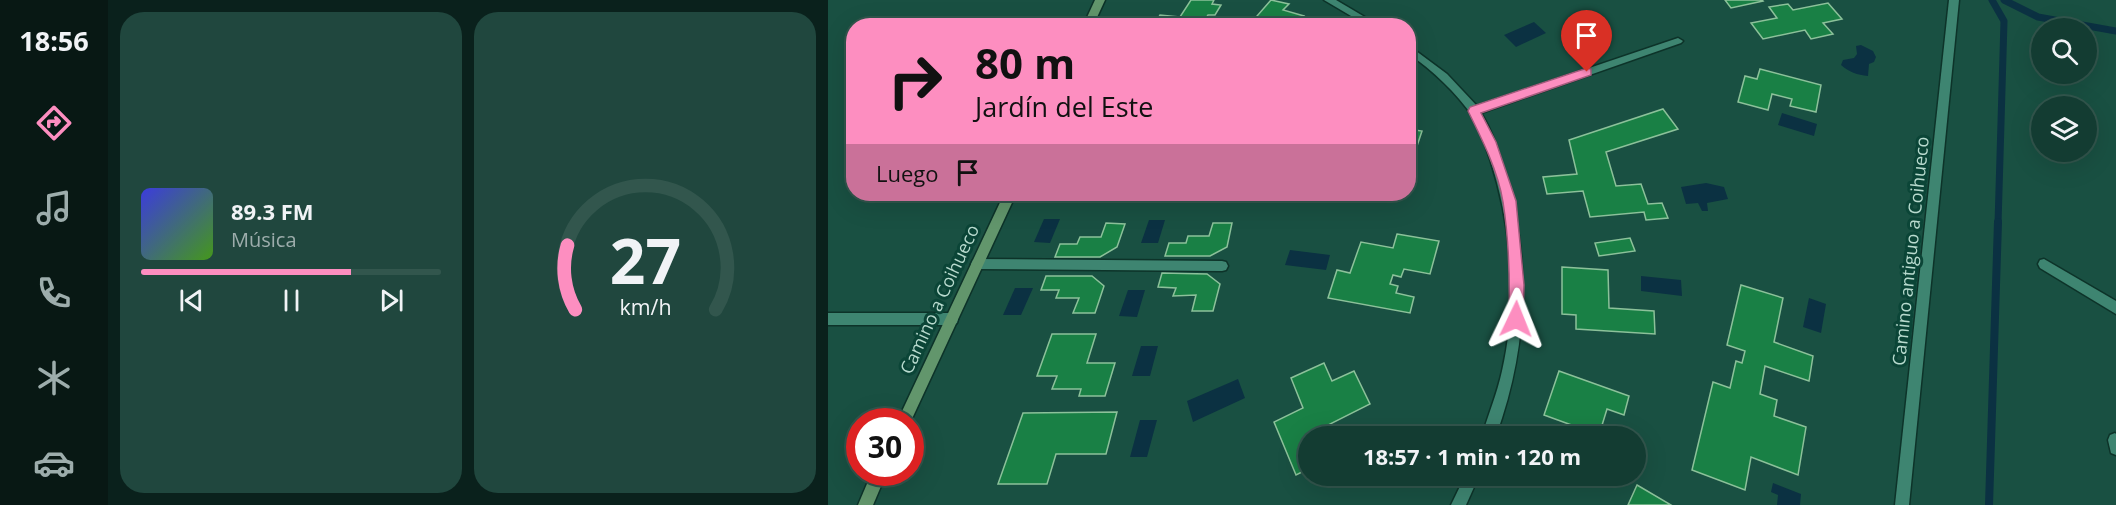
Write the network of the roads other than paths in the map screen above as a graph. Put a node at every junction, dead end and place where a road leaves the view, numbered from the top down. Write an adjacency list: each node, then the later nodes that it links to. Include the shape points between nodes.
1 (1100, 0): 4 (main road)
2 (1329, 0): 5 (street)
3 (1954, 0): 22 (street, Camino antiguo a Coihueco)
4 (1092, 18)
5 (1362, 18)
6 (1678, 41): 8 (street)
7 (1416, 54): 8 (street)
8 (1474, 111): 17 (street, via 1490,142 1509,201 1517,285 1516,336)
9 (1007, 201): 10 (main road, Camino a Coihueco)
10 (977, 264): 12 (street); 14 (main road, Camino a Coihueco)
11 (2044, 264): 13 (street)
12 (1222, 266)
13 (2116, 308)
14 (952, 318): 15 (street); 16 (main road, Camino a Coihueco)
15 (828, 319)
16 (910, 408)
17 (1493, 426)
18 (874, 486): 20 (main road)
19 (1467, 486): 21 (street)
20 (865, 505)
21 (1458, 505)
22 (1902, 505)

